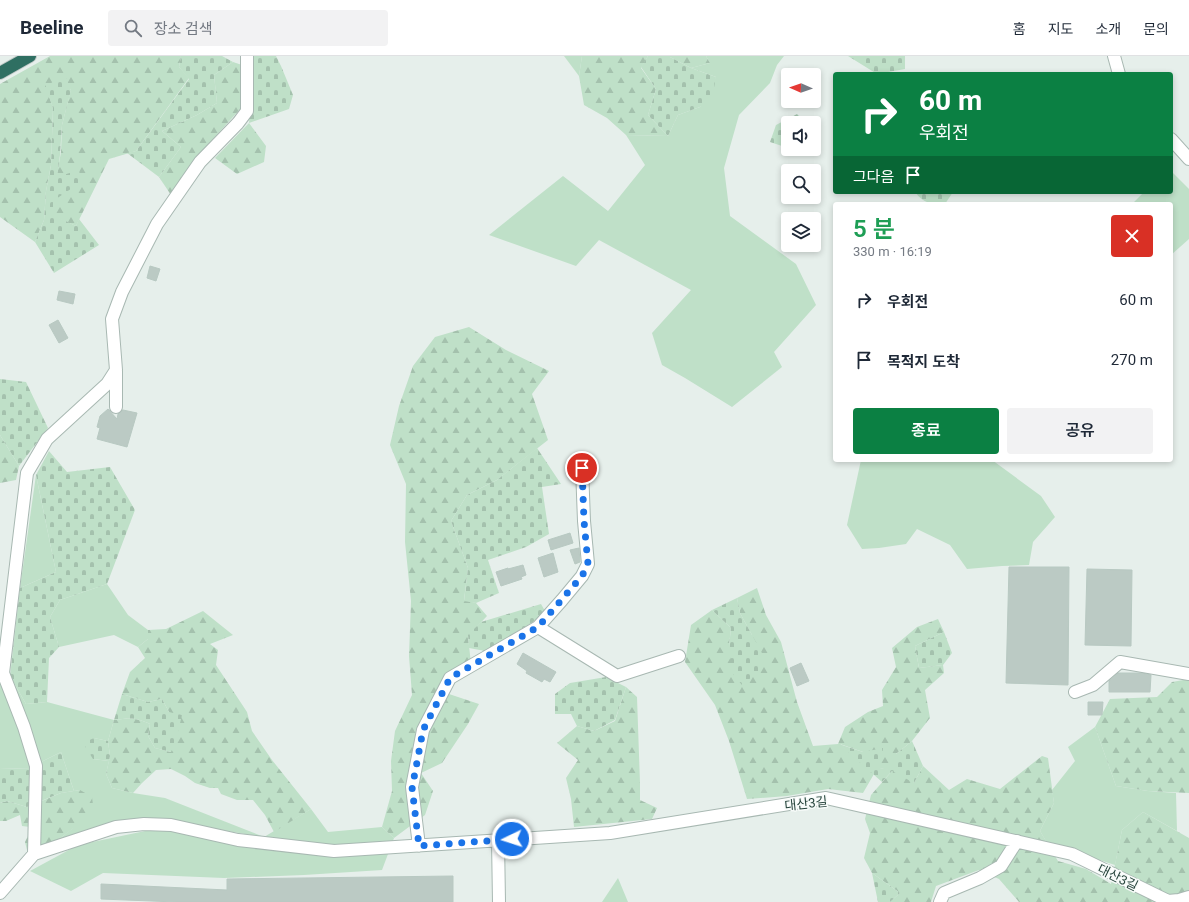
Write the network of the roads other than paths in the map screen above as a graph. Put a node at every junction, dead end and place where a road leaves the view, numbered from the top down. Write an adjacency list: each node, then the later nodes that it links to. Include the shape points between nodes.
1 (30, 56): 5 (highway)
2 (247, 56): 8 (street, via 247,111 200,162 157,224 122,292 112,318)
3 (1114, 56): 4 (street)
4 (1118, 72)
5 (0, 73)
6 (1173, 141): 7 (street)
7 (1189, 159)
8 (116, 370): 9 (street); 18 (street, via 107,384 47,439 27,473 3,673 36,766)
9 (116, 407)
10 (582, 468): 11 (street, via 588,564 577,582)
11 (538, 627): 12 (street, via 617,676); 17 (street, via 450,678 423,730 412,787)
12 (679, 656)
13 (1189, 674): 14 (street, via 1120,662 1093,685)
14 (1075, 692)
15 (498, 840): 16 (street, 대산3길, via 610,833 826,798); 17 (street, 대산3길); 21 (street)
16 (1017, 841): 20 (street, 대산3길, via 1072,854 1168,901); 22 (street, via 1001,866 944,893)
17 (419, 846): 18 (street, 대산3길, via 334,851 238,840 171,825 144,824 116,827)
18 (34, 854): 19 (street)
19 (0, 894)
20 (1182, 900)
21 (498, 902)
22 (940, 902)

